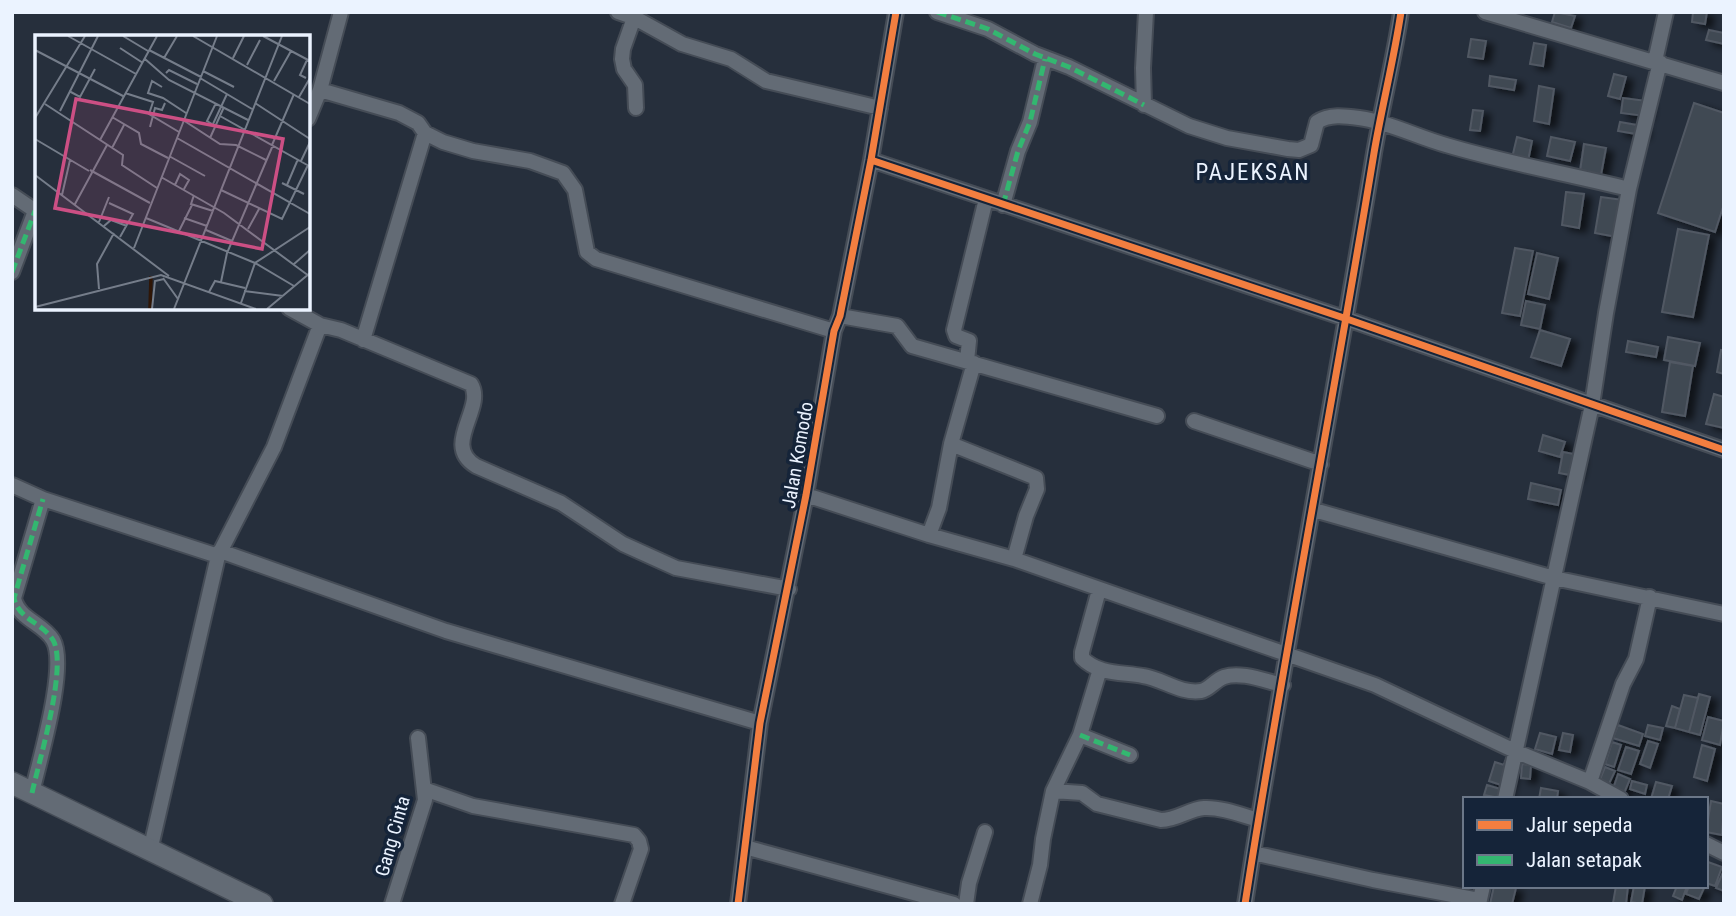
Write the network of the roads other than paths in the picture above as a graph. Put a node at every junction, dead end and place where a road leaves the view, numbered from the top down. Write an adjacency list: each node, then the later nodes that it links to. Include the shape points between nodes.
1 (341, 12): 13 (street)
2 (618, 12): 9 (street)
3 (896, 12): 16 (street, Jalan Komodo)
4 (937, 12): 10 (street, via 977,24)
5 (1146, 12): 14 (street)
6 (1401, 12): 18 (street)
7 (1485, 12): 11 (street)
8 (1666, 12): 11 (street)
9 (635, 15): 15 (street, via 622,59 635,85); 16 (street, via 682,44 731,59 766,81)
10 (1045, 58): 14 (street); 24 (street)
11 (1658, 62): 12 (street); 21 (street)
12 (1724, 83)
13 (320, 90): 17 (street); 19 (street, via 399,113 418,123)
14 (1144, 105): 18 (street, via 1214,135 1299,150 1311,145 1317,122 1329,116)
15 (636, 108)
16 (880, 108): 20 (street, Jalan Komodo)
17 (310, 114)
18 (1379, 122): 21 (street, via 1446,145); 30 (street)
19 (425, 133): 32 (street, via 463,148 530,161 563,173 575,190 587,252 596,259); 33 (street)
20 (871, 160): 23 (street); 29 (street, Jalan Komodo)
21 (1629, 190): 35 (street)
22 (12, 195): 25 (street)
23 (986, 199): 24 (street); 34 (street, via 954,330 969,341)
24 (1003, 205): 30 (street)
25 (35, 211)
26 (35, 214): 27 (street)
27 (12, 272)
28 (293, 310): 31 (street)
29 (840, 316): 32 (street, Jalan Komodo); 34 (street, via 897,326 912,346)
30 (1347, 320): 35 (street); 40 (street)
31 (320, 324): 33 (street); 46 (street, via 274,447)
32 (834, 331): 42 (street, Jalan Komodo)
33 (363, 340): 49 (street, via 471,384 475,394 463,441 466,457 476,466 561,503 623,544 676,568)
34 (970, 362): 36 (street); 38 (street)
35 (1592, 405): 39 (street); 48 (street)
36 (1157, 416)
37 (1194, 421): 40 (street)
38 (951, 443): 45 (street); 47 (street, via 1036,478 1037,489)
39 (1724, 450)
40 (1321, 464): 44 (street)
41 (12, 485): 43 (street)
42 (806, 495): 45 (street); 49 (street, Jalan Komodo)
43 (43, 499): 46 (street); 65 (street, via 14,598 20,612 54,642 58,666)
44 (1314, 510): 48 (street); 53 (street)
45 (929, 535): 47 (street)
46 (219, 553): 56 (street, via 446,631); 72 (street)
47 (1014, 559): 50 (street)
48 (1554, 578): 51 (street); 59 (street)
49 (789, 589): 56 (street, Jalan Komodo)
50 (1099, 590): 53 (street); 54 (street, via 1082,658)
51 (1650, 597): 52 (street); 61 (street, via 1636,659)
52 (1724, 614)
53 (1287, 653): 55 (street); 59 (street, via 1375,685)
54 (1100, 669): 55 (street, via 1198,691 1231,675); 57 (street)
55 (1283, 685): 68 (street)
56 (760, 723): 71 (street, Jalan Komodo)
57 (1080, 735): 60 (street); 64 (street)
58 (418, 737): 63 (street, Gang Cinta)
59 (1517, 752): 61 (street); 66 (street)
60 (1130, 755)
61 (1590, 782): 67 (street)
62 (12, 783): 65 (street)
63 (424, 789): 77 (street, Gang Cinta, via 425,800); 78 (street, via 473,806 634,835 641,849)
64 (1053, 790): 68 (street, via 1082,793 1097,804 1161,820 1206,808); 82 (street)
65 (32, 793): 72 (street)
66 (1506, 797)
67 (1616, 797)
68 (1258, 820): 73 (street)
69 (985, 832): 81 (street)
70 (1708, 845): 74 (street)
71 (745, 847): 79 (street, Jalan Komodo); 80 (street)
72 (150, 851): 76 (street)
73 (1253, 853): 75 (street, via 1373,880); 83 (street)
74 (1724, 853)
75 (1480, 897)
76 (262, 904)
77 (392, 904)
78 (622, 904)
79 (738, 904)
80 (954, 904)
81 (966, 904)
82 (1030, 904)
83 (1245, 904)

